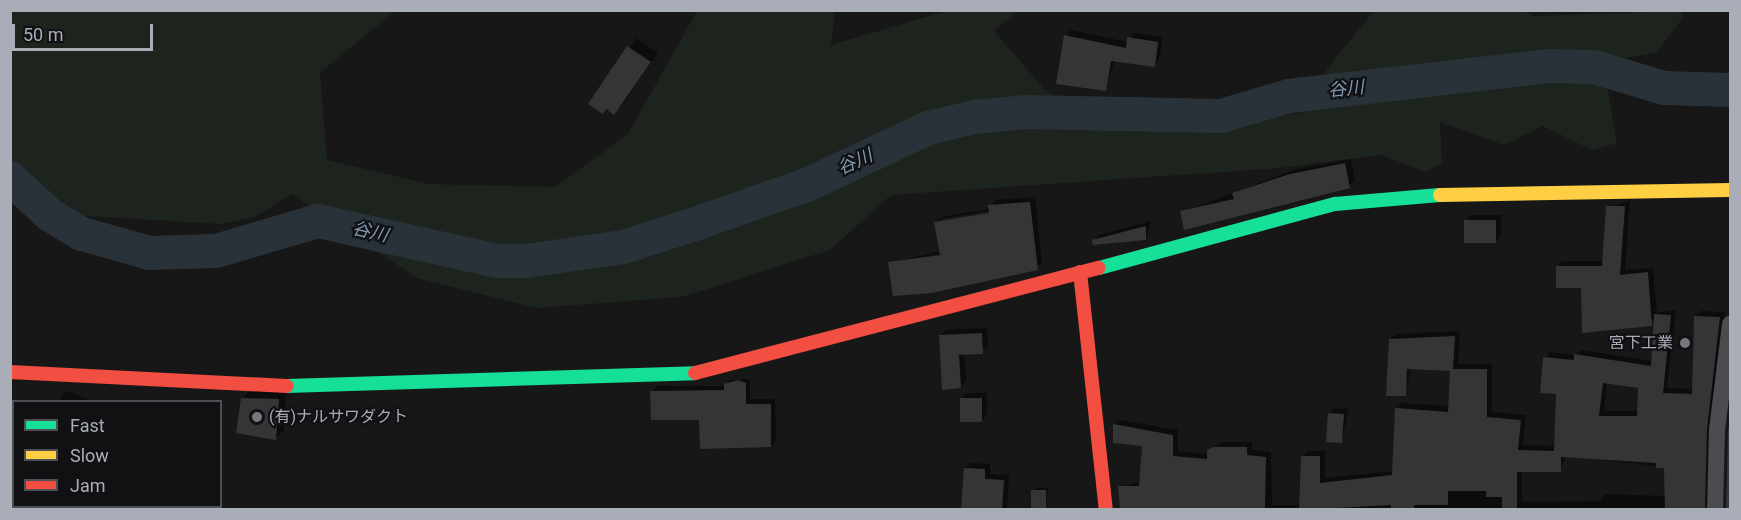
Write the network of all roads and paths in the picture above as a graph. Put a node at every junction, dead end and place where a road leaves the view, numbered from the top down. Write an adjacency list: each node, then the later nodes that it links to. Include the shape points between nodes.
1 (1731, 190): 2 (main road, via 1396,196 1335,204)
2 (1080, 272): 4 (main road, via 710,373 295,386); 5 (main road)
3 (1731, 324): 6 (street, via 1717,430)
4 (10, 372)
5 (1106, 510)
6 (1715, 510)

